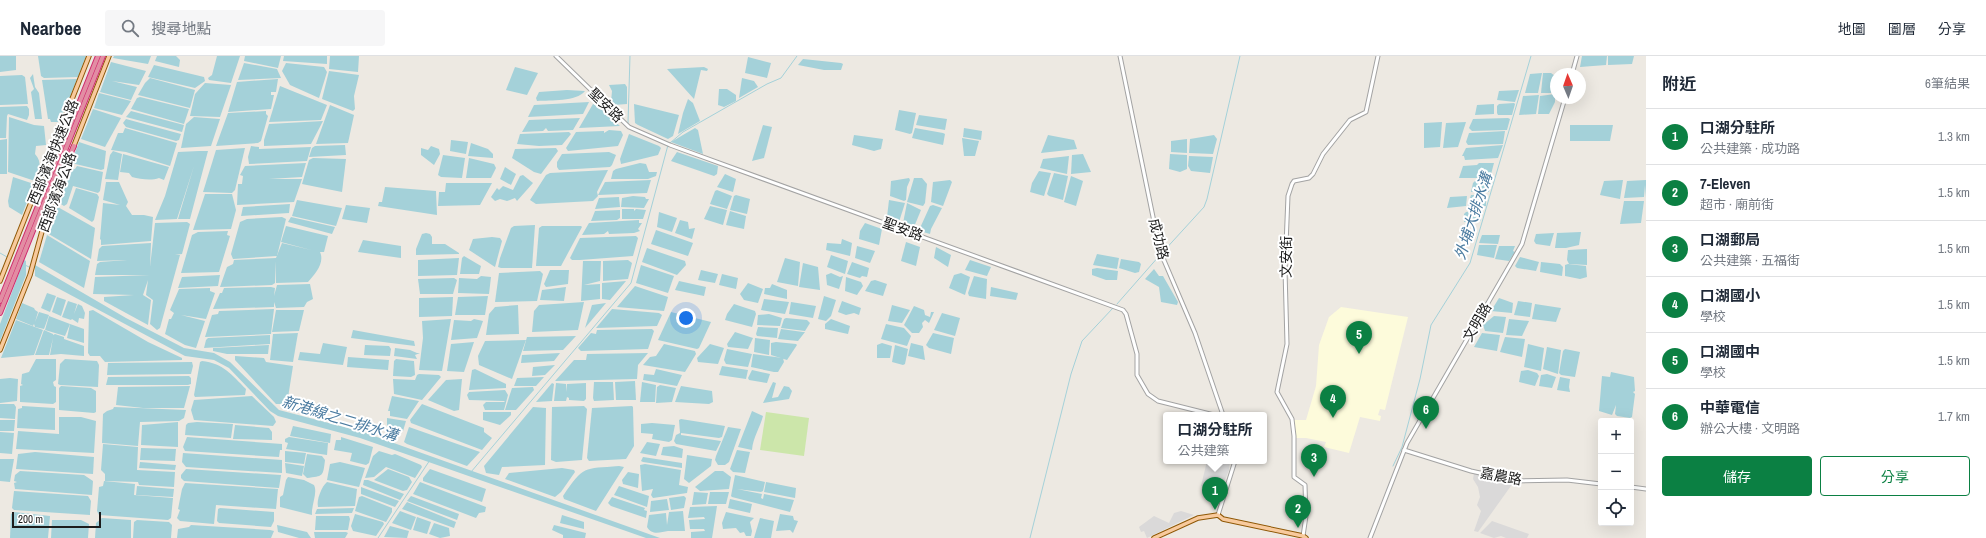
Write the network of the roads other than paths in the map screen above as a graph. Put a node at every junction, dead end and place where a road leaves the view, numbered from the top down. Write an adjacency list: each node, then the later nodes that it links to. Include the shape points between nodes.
1 (89, 56): 14 (main road, 西部濱海公路)
2 (98, 56): 12 (highway, 西部濱海快速公路)
3 (103, 56): 12 (highway, 西部濱海快速公路)
4 (109, 56): 11 (main road, 西部濱海公路)
5 (556, 56): 18 (street, 聖安路, via 629,127 670,146 1123,310 1137,354 1137,374 1148,394 1158,401)
6 (1120, 56): 19 (street, 成功路, via 1161,255 1195,333)
7 (1378, 56): 27 (street, 文安街, via 1366,112 1350,120 1323,154 1313,174 1309,178 1294,181 1288,196 1285,270 1287,344 1277,392 1292,419 1294,477 1306,484)
8 (1577, 56): 9 (street)
9 (1574, 68)
10 (1563, 104): 20 (street, 文明路, via 1522,244)
11 (74, 146): 12 (highway); 17 (main road, 西部濱海公路, via 44,224 30,275)
12 (20, 254): 13 (highway)
13 (15, 268): 15 (highway); 16 (highway)
14 (0, 281)
15 (0, 301)
16 (0, 313)
17 (0, 350)
18 (1202, 412)
19 (1222, 412)
20 (1404, 450): 22 (street, 嘉農路, via 1516,482 1567,480); 30 (street, 文明路)
21 (1234, 464): 25 (street)
22 (1598, 484)
23 (1634, 487): 24 (street)
24 (1646, 489)
25 (1218, 515): 26 (main road, via 1198,518); 27 (main road, via 1223,519)
26 (1167, 532): 28 (main road); 29 (street)
27 (1305, 537)
28 (1154, 538)
29 (1165, 538)
30 (1370, 538)

